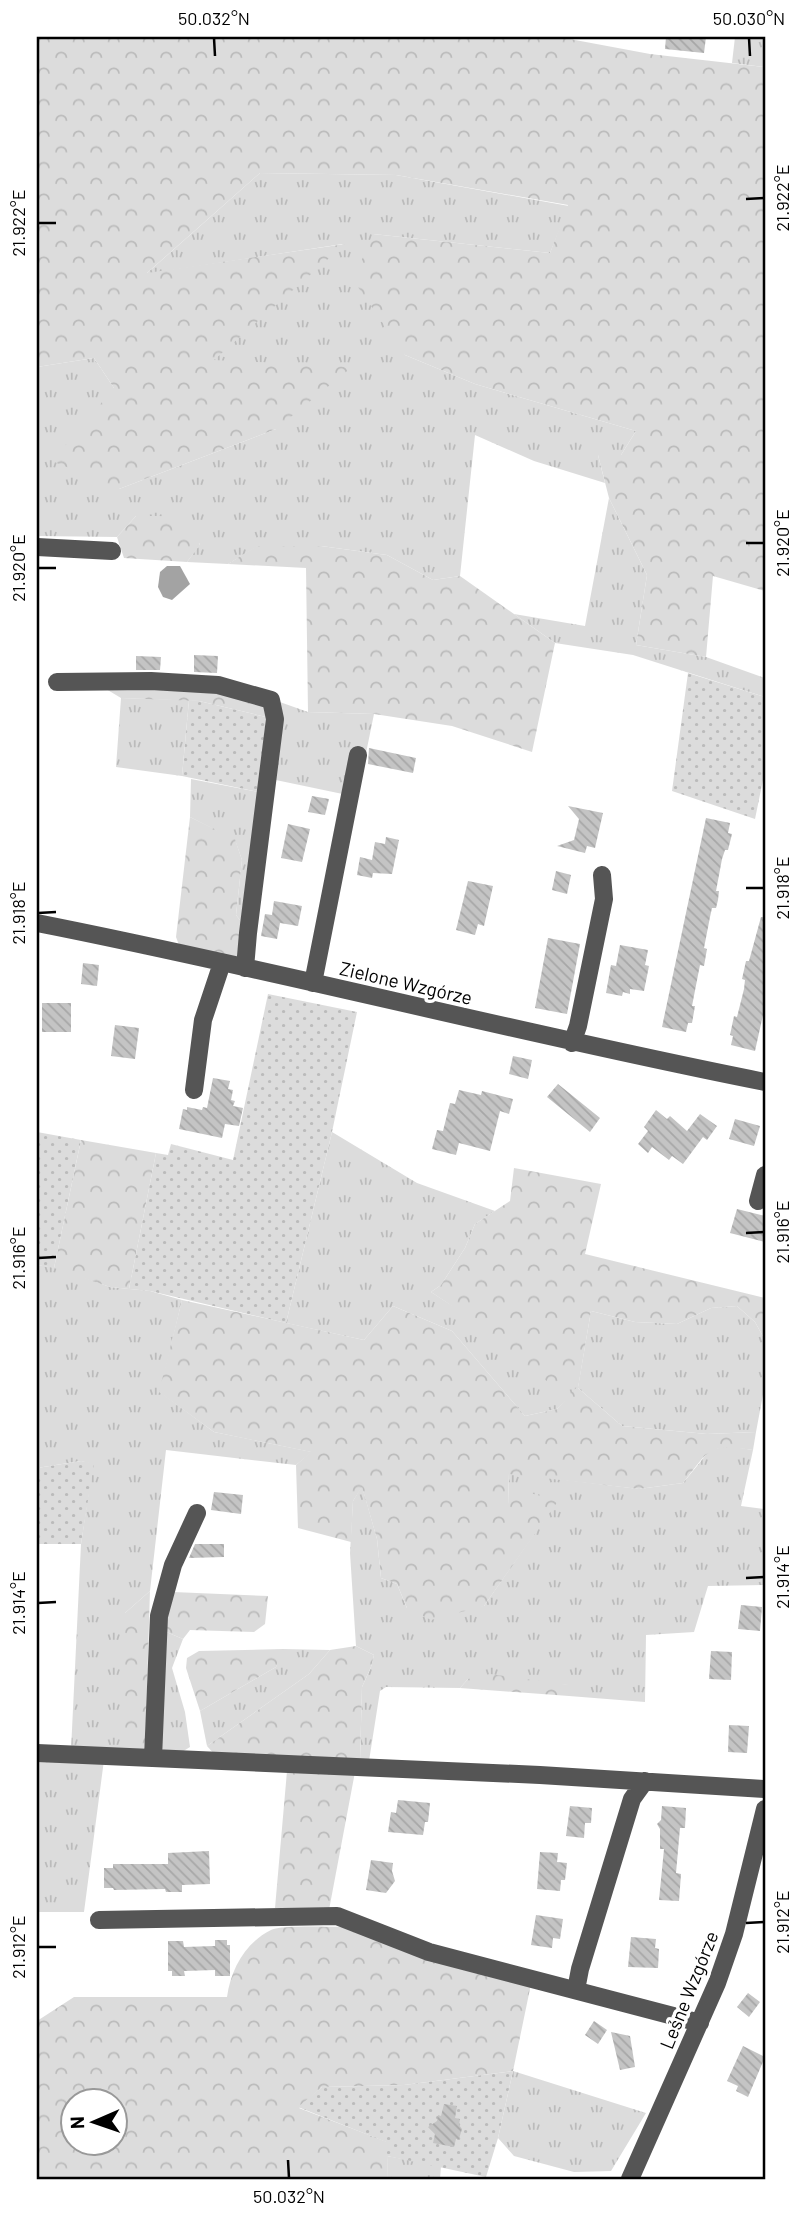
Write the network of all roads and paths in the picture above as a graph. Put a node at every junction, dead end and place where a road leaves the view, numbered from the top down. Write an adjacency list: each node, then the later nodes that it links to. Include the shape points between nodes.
1 (37, 547): 2 (street)
2 (112, 551)
3 (57, 681): 8 (street, via 218,685 271,700 275,719)
4 (358, 755): 9 (street)
5 (602, 875): 10 (street, via 604,899)
6 (37, 923): 7 (street, Zielone Wzgórze)
7 (222, 963): 8 (street, Zielone Wzgórze); 12 (street, via 202,1020)
8 (245, 968): 9 (street, Zielone Wzgórze)
9 (313, 983): 10 (street, Zielone Wzgórze)
10 (572, 1043): 11 (street, Zielone Wzgórze)
11 (765, 1083)
12 (194, 1090)
13 (765, 1175): 14 (street)
14 (758, 1201)
15 (197, 1513): 17 (street, via 173,1565 159,1616)
16 (37, 1754): 17 (street)
17 (153, 1758): 18 (street)
18 (645, 1781): 19 (street); 22 (street, via 632,1799)
19 (765, 1789)
20 (765, 1809): 23 (street, Leśne Wzgórze, via 734,1934)
21 (99, 1920): 22 (street, via 337,1916 429,1952)
22 (576, 1990): 23 (street)
23 (700, 2023): 24 (street, Leśne Wzgórze)
24 (630, 2179)

